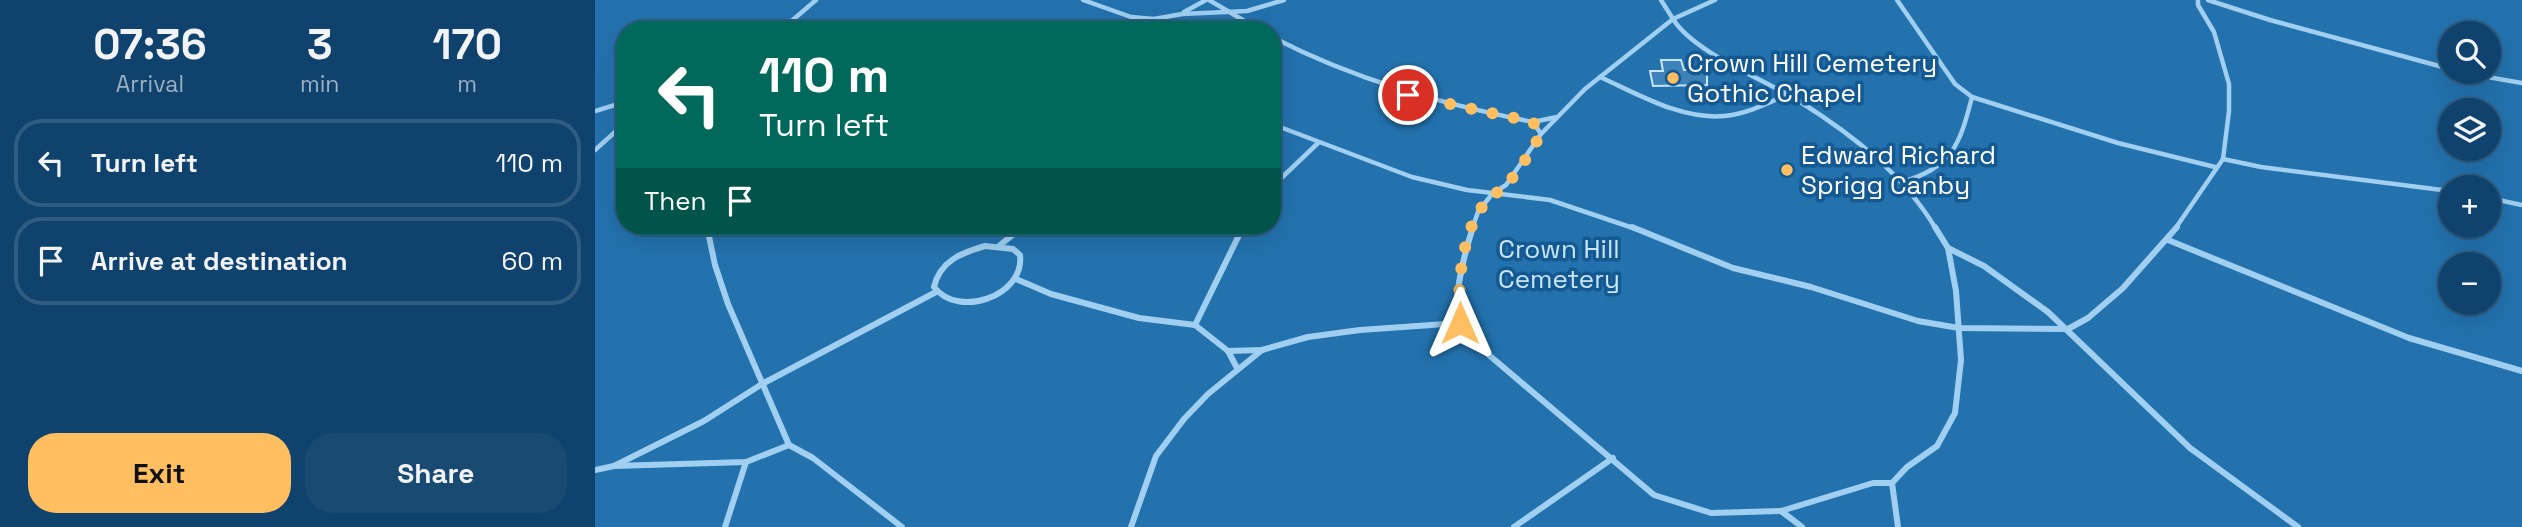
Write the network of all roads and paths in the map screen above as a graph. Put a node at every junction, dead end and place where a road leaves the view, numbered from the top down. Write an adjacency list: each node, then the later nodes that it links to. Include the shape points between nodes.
1 (816, 0): 16 (lane)
2 (1083, 0): 13 (lane, via 1131,17)
3 (1207, 0): 11 (lane); 12 (lane)
4 (1284, 0): 10 (lane)
5 (1661, 0): 14 (lane)
6 (1715, 0): 14 (lane)
7 (1897, 0): 23 (lane, via 1955,84)
8 (2198, 0): 33 (lane, via 2214,32 2229,84)
9 (2208, 0): 18 (lane)
10 (1247, 11): 12 (lane); 15 (lane)
11 (1182, 13): 12 (lane); 13 (lane)
12 (1228, 13): 15 (lane)
13 (1154, 19)
14 (1673, 19): 19 (lane); 22 (lane, via 1680,30 1708,50)
15 (1242, 20)
16 (792, 21)
17 (1281, 41): 27 (lane, via 1408,95)
18 (2438, 66)
19 (1600, 77): 22 (lane, via 1677,109 1721,117); 26 (lane)
20 (2501, 79): 21 (lane)
21 (2522, 83)
22 (1786, 95): 36 (lane, via 1872,153)
23 (1972, 97): 34 (lane, via 2118,143); 36 (lane, via 1962,136 1941,166)
24 (616, 105): 25 (lane)
25 (595, 111)
26 (1556, 117): 27 (lane); 30 (lane)
27 (1533, 122): 30 (lane)
28 (1281, 128): 31 (lane)
29 (616, 131): 32 (lane)
30 (1541, 134): 38 (lane, via 1506,185)
31 (1318, 143): 35 (lane); 38 (lane, via 1412,177)
32 (595, 150)
33 (2223, 159): 34 (lane); 37 (lane)
34 (2215, 167): 44 (lane)
35 (1281, 178)
36 (1902, 182): 46 (lane)
37 (2438, 189)
38 (1492, 194): 49 (lane, via 1478,212 1464,255); 51 (lane, via 1562,204 1733,268 1918,321)
39 (2501, 201): 40 (lane)
40 (2522, 205)
41 (709, 235): 57 (lane, via 728,304)
42 (1013, 235): 45 (lane)
43 (1239, 235): 50 (lane)
44 (2168, 240): 52 (lane, via 2114,295); 56 (lane, via 2409,338)
45 (999, 246): 47 (lane, via 1020,255 1022,269); 48 (lane, via 952,259 935,277)
46 (1948, 248): 51 (lane); 52 (lane, via 2049,310)
47 (1016, 279): 48 (lane, via 998,293 974,302 943,299); 50 (lane, via 1051,294 1139,318)
48 (936, 292): 57 (lane)
49 (1460, 323): 53 (lane, via 1308,337); 59 (lane, via 1492,358)
50 (1195, 325): 54 (lane)
51 (1959, 328): 52 (lane); 63 (lane, via 1961,360 1955,413 1937,446)
52 (2069, 329): 71 (lane, via 2192,449)
53 (1262, 350): 54 (lane); 55 (lane)
54 (1228, 351): 55 (lane)
55 (1237, 368): 67 (lane, via 1184,419 1156,456)
56 (2522, 371)
57 (762, 384): 58 (lane); 61 (lane, via 704,421)
58 (789, 445): 60 (lane); 66 (lane, via 813,458)
59 (1612, 458): 64 (lane, via 1654,495 1711,513); 68 (lane)
60 (746, 462): 61 (lane); 65 (lane)
61 (614, 466): 62 (lane)
62 (595, 470)
63 (1892, 483): 64 (lane, via 1873,484); 70 (lane)
64 (1781, 511): 69 (lane)
65 (725, 527)
66 (902, 527)
67 (1131, 527)
68 (1514, 527)
69 (1802, 527)
70 (1898, 527)
71 (2298, 527)

